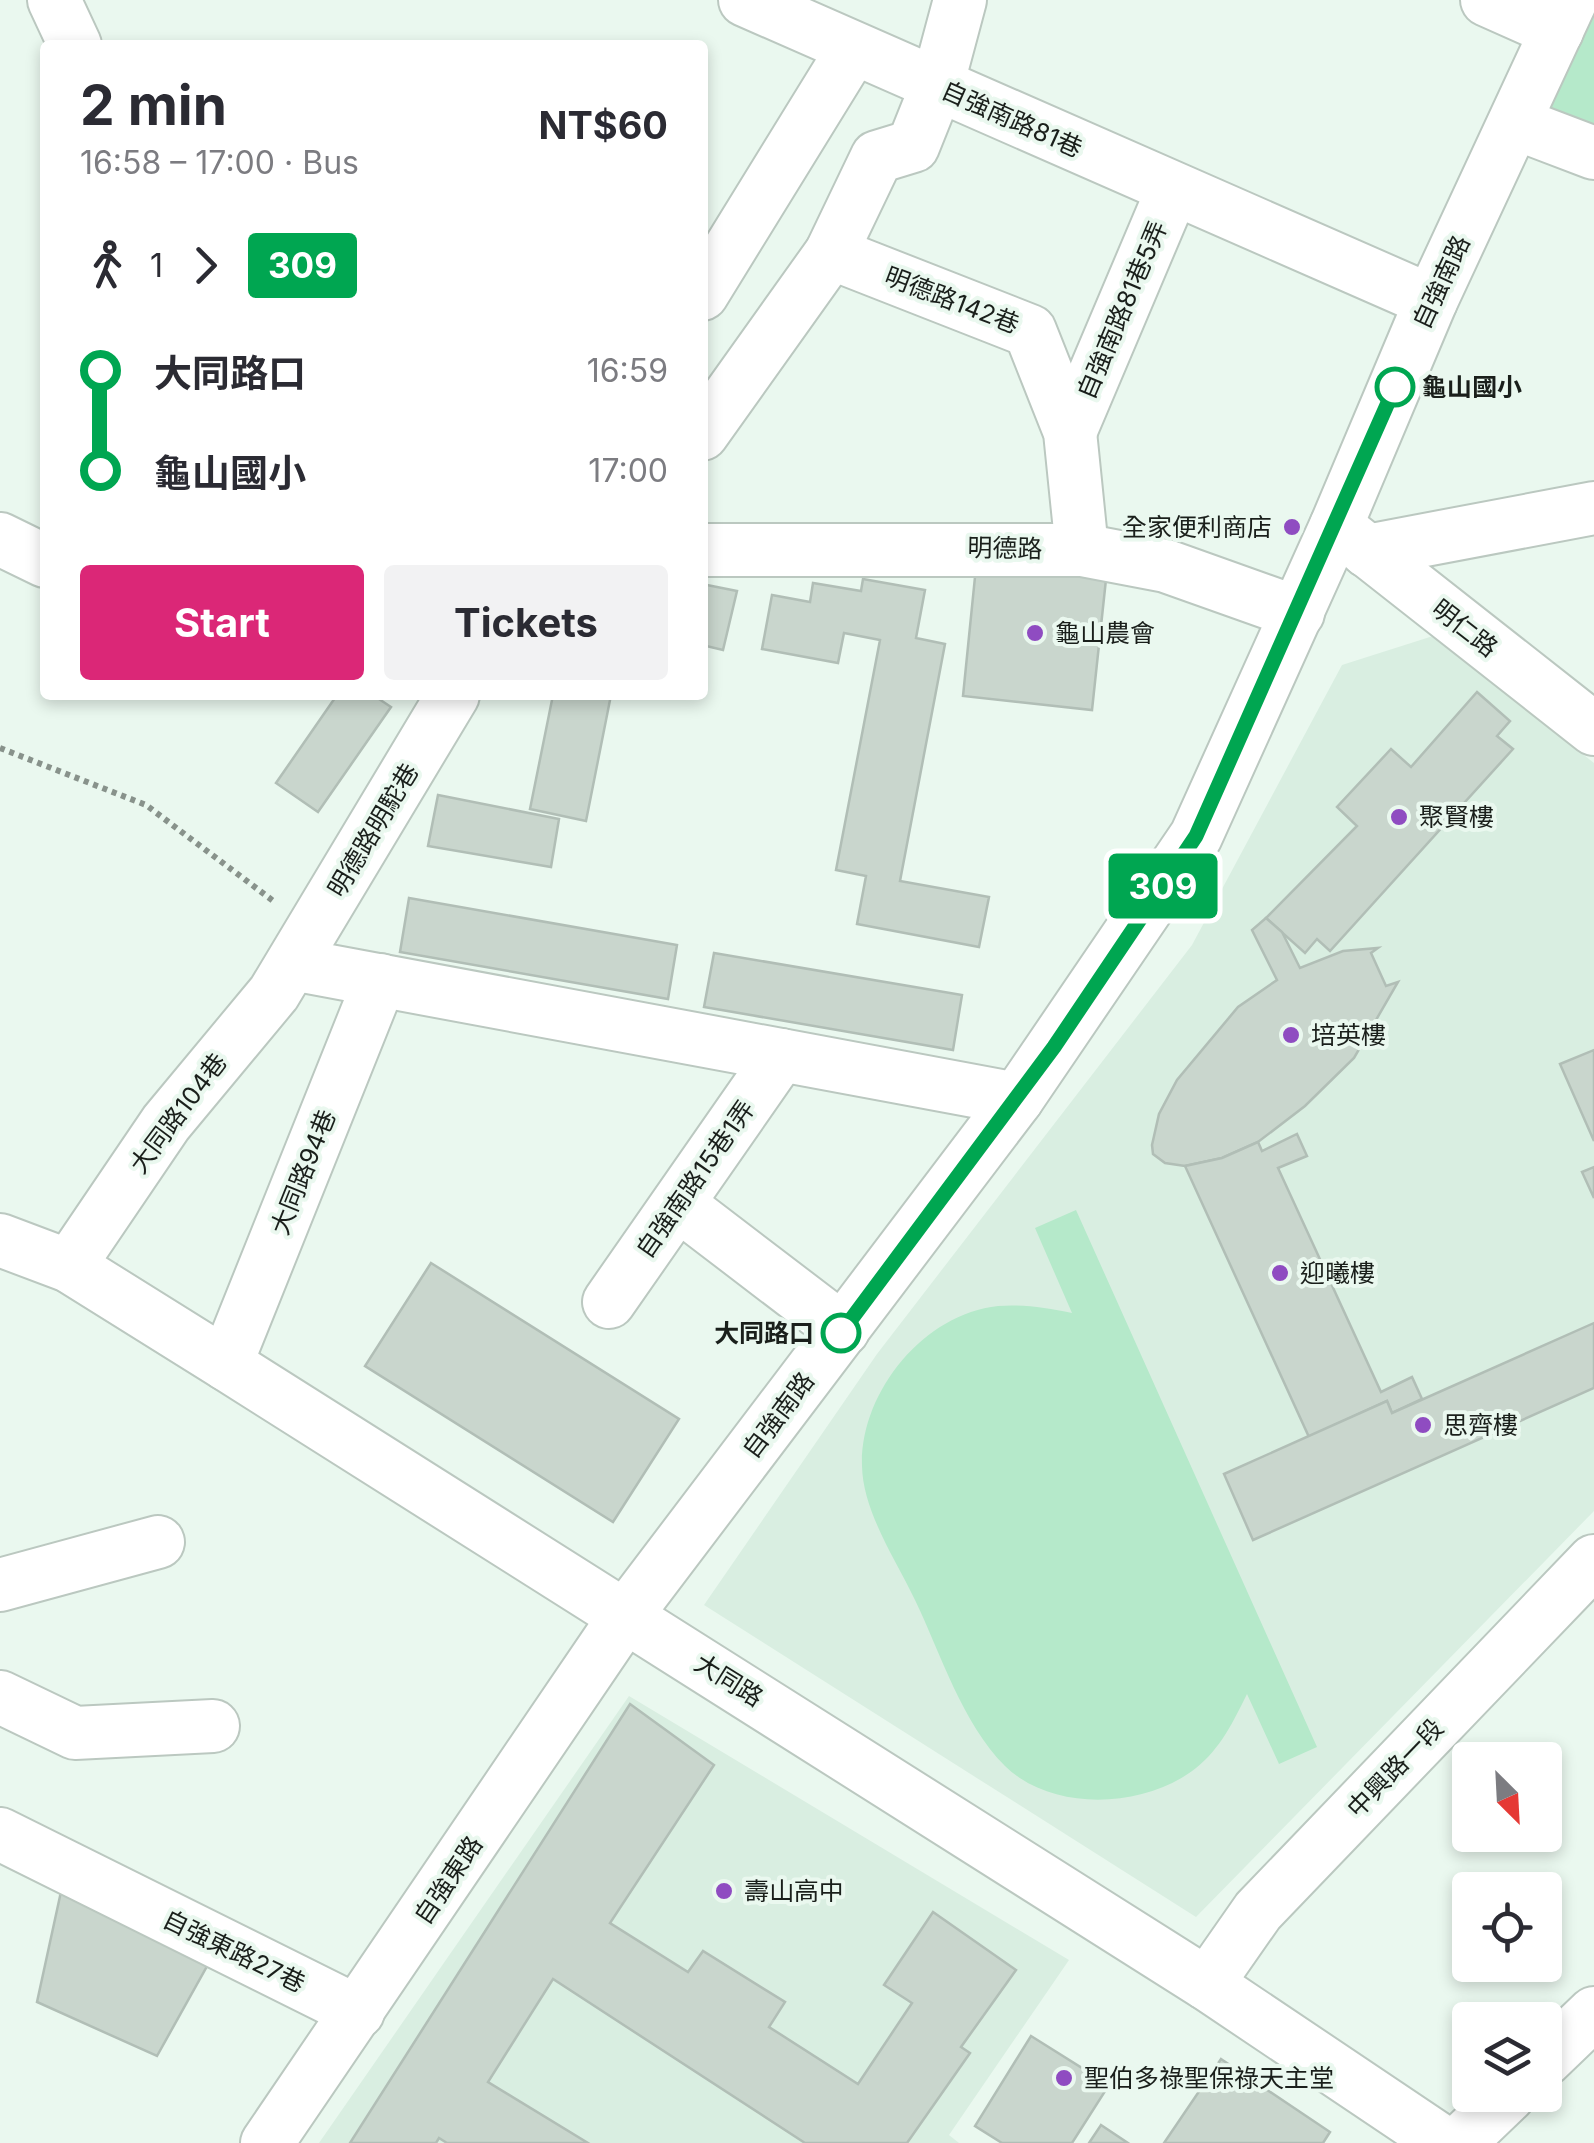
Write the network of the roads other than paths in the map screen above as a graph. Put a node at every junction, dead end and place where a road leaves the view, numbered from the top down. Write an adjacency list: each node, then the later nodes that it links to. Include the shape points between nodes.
1 (54, 0): 6 (street)
2 (745, 0): 7 (street, 自強南路81巷)
3 (960, 0): 8 (street)
4 (1487, 0): 5 (street)
5 (1564, 16): 9 (street, 自強南路)
6 (73, 40)
7 (852, 49): 8 (street, 自強南路81巷); 10 (street)
8 (938, 86): 12 (street, via 912,146); 13 (street, 自強南路81巷)
9 (1516, 123): 11 (street); 16 (street, 自強南路)
10 (802, 132): 12 (street); 15 (street)
11 (1594, 153)
12 (877, 157): 14 (street)
13 (1173, 189): 16 (street, 自強南路81巷); 18 (street, 自強南路81巷5弄)
14 (830, 253): 17 (street); 18 (street, 明德路142巷, via 1030,331)
15 (708, 283)
16 (1431, 302): 21 (street, 自強南路)
17 (708, 426)
18 (1070, 432): 23 (street, 明德路142巷)
19 (1594, 508): 21 (street)
20 (0, 539): 24 (street)
21 (1351, 539): 25 (street, 自強南路); 27 (street, 明仁路)
22 (708, 550): 23 (street, 明德路)
23 (1082, 550): 25 (street, 明德路, via 1166,566)
24 (40, 559)
25 (1298, 613): 31 (street, 自強南路, via 1196,836)
26 (449, 700): 28 (street, 明德路明駝巷)
27 (1594, 729)
28 (302, 947): 29 (street); 34 (street, 大同路104巷, via 274,993 166,1122)
29 (380, 980): 30 (street); 37 (street, 大同路94巷)
30 (781, 1055): 31 (street); 32 (street, 自強南路15巷1弄)
31 (1017, 1099): 36 (street, 自強南路)
32 (678, 1204): 35 (street, 自強南路15巷1弄); 36 (street)
33 (4, 1251): 34 (street, 大同路)
34 (69, 1266): 37 (street, 大同路)
35 (609, 1302)
36 (843, 1330): 41 (street, 自強南路)
37 (226, 1364): 41 (street, 大同路)
38 (158, 1542): 40 (street)
39 (1594, 1561): 45 (street, 中興路一段, via 1258,1910)
40 (0, 1585)
41 (626, 1615): 45 (street, 大同路); 46 (street, 自強東路)
42 (0, 1697): 43 (street, via 75,1733)
43 (212, 1726)
44 (0, 1834): 46 (street, 自強東路27巷)
45 (1207, 1984): 50 (street, 大同路)
46 (358, 2012): 51 (street, 自強東路)
47 (1594, 2013): 48 (street)
48 (1562, 2044)
49 (1484, 2112): 50 (street)
50 (1440, 2141)
51 (267, 2143)

